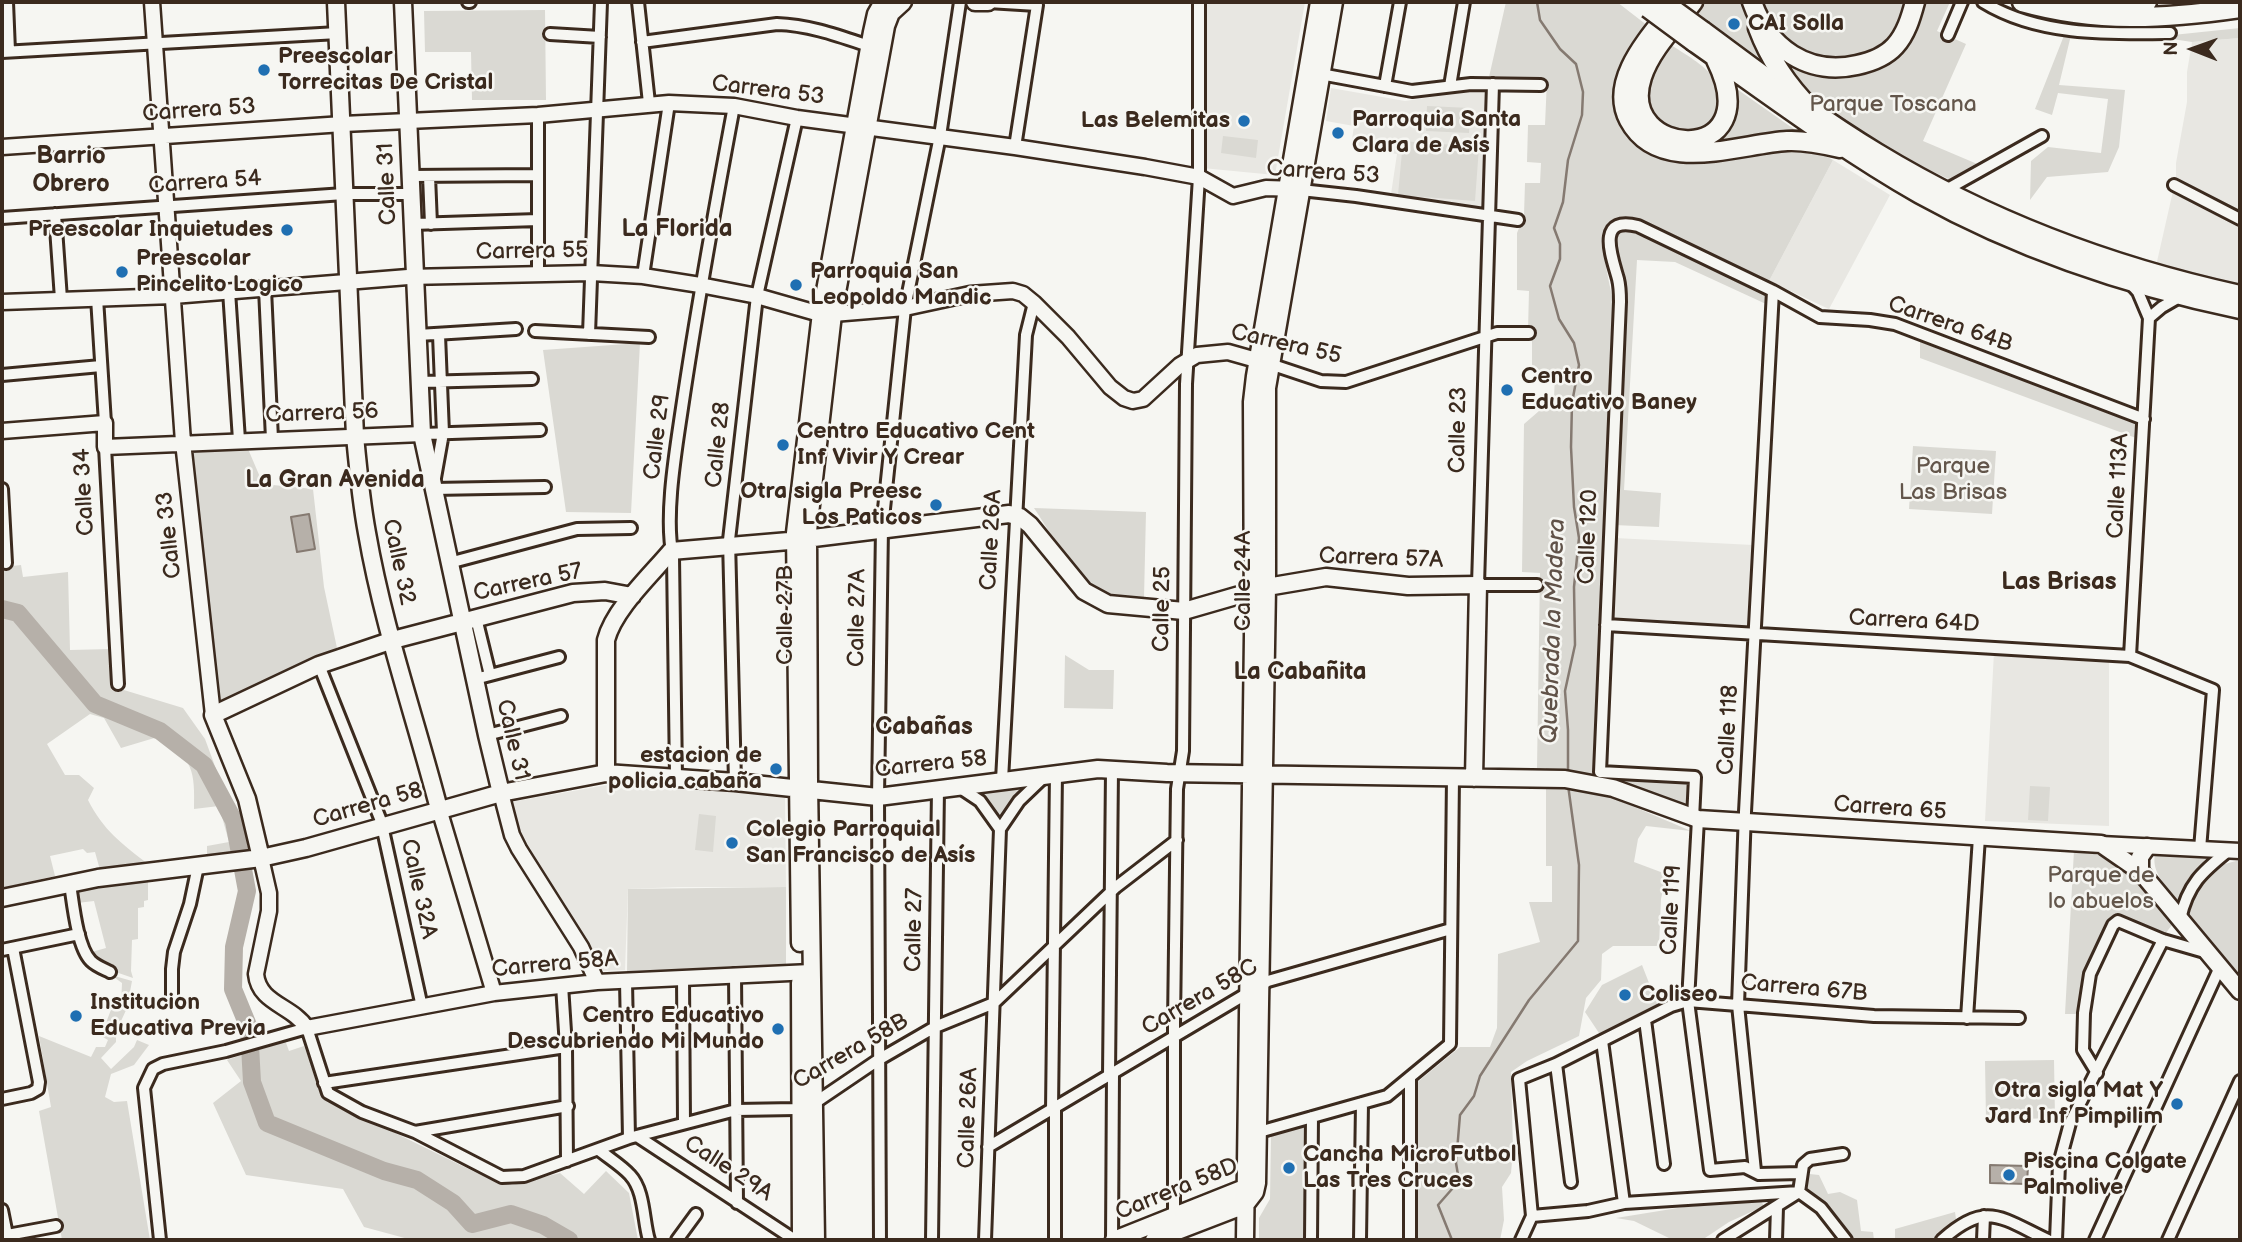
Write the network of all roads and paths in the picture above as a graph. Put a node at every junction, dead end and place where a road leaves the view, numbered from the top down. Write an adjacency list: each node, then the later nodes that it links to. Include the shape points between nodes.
1 (7, 2): 38 (street)
2 (152, 2): 35 (street, Calle 33)
3 (336, 2): 29 (main road, Calle 32)
4 (403, 2): 52 (main road, Calle 31)
5 (601, 2): 34 (street)
6 (638, 2): 36 (street)
7 (883, 2): 37 (main road, Calle 27B)
8 (903, 2): 54 (main road, Calle 27B, via 886,26)
9 (960, 2): 56 (street, Calle 27A)
10 (975, 2): 11 (main road)
11 (988, 2): 59 (street, via 1037,5)
12 (1199, 2): 64 (street, Calle 25)
13 (1319, 2): 40 (main road, Calle 24A)
14 (1334, 2): 40 (main road, Calle 24A)
15 (1400, 2): 43 (street)
16 (1464, 2): 44 (street)
17 (1678, 2): 60 (main road, via 1639,54 1626,80 1623,103 1627,116 1650,144 1690,153 1800,141)
18 (1693, 2): 39 (main road, via 1650,59 1640,80 1640,106 1651,127 1682,141 1702,139 1719,128 1728,95)
19 (1751, 2): 20 (main road, via 1779,44 1807,62 1831,68 1871,61 1893,49); 48 (main road, via 1761,38 1776,66)
20 (1915, 2)
21 (1962, 2): 32 (street)
22 (1983, 2): 30 (street, via 2003,14 2053,27 2100,33)
23 (2022, 2): 28 (main road, via 2069,13 2123,18 2168,18)
24 (2078, 2): 25 (main road)
25 (2136, 2): 26 (main road)
26 (2147, 2)
27 (1650, 4): 33 (main road, bridge)
28 (2240, 8)
29 (338, 33): 35 (street); 53 (main road, Calle 32)
30 (2170, 33)
31 (550, 34): 34 (street)
32 (1948, 35)
33 (1698, 36): 39 (main road); 48 (main road)
34 (600, 37): 49 (street)
35 (155, 42): 38 (street); 55 (street, Calle 33)
36 (642, 43): 37 (street, via 794,24); 45 (street)
37 (869, 46): 54 (main road, Calle 27B)
38 (6, 51)
39 (1715, 57): 60 (main road)
40 (1314, 73): 43 (street); 66 (main road, Calle 24A)
41 (1493, 84): 42 (street); 44 (street); 72 (street, Calle 23)
42 (1541, 85)
43 (1385, 86): 44 (street, via 1418,91)
44 (1450, 86)
45 (649, 103): 46 (street, Carrera 53); 49 (street, Carrera 53)
46 (669, 103): 47 (street, Carrera 53); 83 (street)
47 (734, 106): 51 (street, Carrera 53); 86 (street, Calle 29)
48 (1811, 109): 67 (main road)
49 (598, 110): 50 (street, Carrera 53); 80 (street)
50 (538, 115): 52 (street, Carrera 53); 63 (street)
51 (797, 118): 54 (street, Carrera 53); 93 (street, Calle 28)
52 (408, 121): 53 (street, Carrera 53); 61 (main road, Calle 31)
53 (343, 124): 55 (street, Carrera 53); 68 (main road, Calle 32)
54 (861, 125): 56 (street, Carrera 53); 100 (main road, Calle 27B)
55 (161, 136): 58 (street, Carrera 53); 70 (street, Calle 33)
56 (940, 136): 59 (street, Carrera 53); 98 (street, Calle 27A)
57 (2042, 136): 67 (street)
58 (2, 147)
59 (1016, 147): 64 (street, Carrera 53)
60 (1850, 150): 84 (main road, via 1958,213)
61 (410, 176): 62 (street); 69 (main road, Calle 31)
62 (429, 176): 63 (street); 78 (street, Calle 31)
63 (538, 176): 75 (street)
64 (1199, 177): 66 (street, Carrera 53, via 1233,195 1266,188); 110 (street, Calle 25)
65 (2174, 185): 74 (street)
66 (1294, 189): 72 (street, Carrera 53); 111 (main road, Calle 24A)
67 (1944, 191): 88 (main road, via 2047,238)
68 (344, 194): 69 (street, Carrera 54); 70 (street, Carrera 54); 85 (main road, Calle 32)
69 (411, 194): 77 (main road, Calle 31)
70 (166, 206): 71 (street, Carrera 54); 92 (street, Calle 33)
71 (55, 214): 73 (street, Carrera 54); 95 (street)
72 (1489, 217): 76 (street, Carrera 53); 109 (street, Calle 23)
73 (2, 218)
74 (2240, 219)
75 (538, 220): 78 (street); 81 (street)
76 (1518, 220)
77 (412, 224): 78 (street); 82 (main road, Calle 31)
78 (431, 224)
79 (1630, 224): 90 (street, Carrera 64B); 145 (street, Calle 120, via 1614,230 1609,244 1620,302)
80 (591, 273): 81 (street, Carrera 55); 83 (street, Carrera 55); 105 (street)
81 (538, 274): 82 (street, Carrera 55)
82 (414, 276): 85 (street, Carrera 55); 106 (main road, Calle 31)
83 (643, 276): 86 (street, Carrera 55)
84 (2127, 280): 88 (main road); 101 (street)
85 (349, 282): 87 (street, Carrera 55); 123 (main road, Calle 32)
86 (700, 285): 93 (street, Carrera 55); 136 (street, Calle 29, via 676,455)
87 (265, 289): 89 (street, Carrera 55); 124 (street)
88 (2182, 289): 91 (main road); 99 (main road); 101 (street)
89 (229, 290): 92 (street, Carrera 55); 125 (street)
90 (1773, 291): 117 (street, Carrera 64B, via 1820,317 1895,324); 146 (street, Calle 118)
91 (2240, 295)
92 (173, 296): 94 (street, Carrera 55); 126 (street, Calle 33)
93 (757, 296): 100 (street, Carrera 55); 135 (street, Calle 28)
94 (97, 298): 95 (street, Carrera 55); 112 (street, Calle 34)
95 (61, 299): 96 (street, Carrera 55)
96 (2, 302)
97 (1034, 303): 98 (street, Carrera 55, via 1013,291 970,294); 110 (street, Carrera 55, via 1124,398 1143,399); 131 (street, Calle 26A, via 1026,335)
98 (905, 308): 100 (street, Carrera 55); 133 (street, Calle 27A)
99 (2240, 309)
100 (827, 314): 134 (main road, Calle 27B)
101 (2150, 318): 117 (street, Calle 113A)
102 (516, 329): 107 (street)
103 (536, 331): 105 (street)
104 (1529, 333): 109 (street, Carrera 55, via 1497,333)
105 (589, 334): 108 (street)
106 (418, 335): 107 (street); 116 (main road, Calle 31)
107 (439, 335): 115 (street, Calle 31)
108 (649, 337)
109 (1484, 338): 111 (street, Carrera 55, via 1346,382 1321,381); 139 (street, Calle 23)
110 (1187, 360): 111 (street, Carrera 55, via 1214,352); 143 (street, Calle 25)
111 (1264, 362): 141 (main road, Calle 24A, via 1252,414)
112 (101, 366): 113 (street); 118 (street, Calle 34)
113 (2, 375)
114 (532, 379): 115 (street)
115 (441, 381): 116 (street); 121 (street, Calle 31)
116 (420, 382): 122 (main road, Calle 31)
117 (2144, 419): 148 (street, Calle 113A)
118 (105, 423): 120 (street); 127 (street, Calle 34)
119 (540, 430): 121 (street, Carrera 56)
120 (2, 431)
121 (443, 433): 122 (street, Carrera 56); 130 (street, Calle 31)
122 (422, 434): 123 (street, Carrera 56); 130 (main road, Calle 31)
123 (355, 436): 124 (street, Carrera 56); 147 (main road, Calle 32, via 367,534)
124 (272, 439): 125 (street, Carrera 56)
125 (239, 440): 126 (street, Carrera 56)
126 (183, 442): 127 (street, Carrera 56); 153 (street, Calle 33)
127 (105, 447): 152 (street, Calle 34)
128 (545, 487): 130 (street)
129 (2, 489): 137 (street)
130 (433, 489): 138 (main road, Calle 31)
131 (1014, 515): 133 (main road); 143 (main road, Carrera 57A, via 1030,525 1092,597 1108,604); 166 (street, Calle 26A)
132 (631, 528): 138 (street, via 577,529)
133 (882, 528): 134 (main road); 172 (street, Calle 27A)
134 (802, 539): 135 (main road); 169 (main road, Calle 27B)
135 (729, 545): 136 (main road); 167 (street, Calle 28)
136 (671, 551): 142 (main road); 161 (street, Calle 29)
137 (6, 563)
138 (449, 563): 144 (main road, Calle 31)
139 (1478, 585): 140 (street, Carrera 57A); 141 (main road, Carrera 57A, via 1408,586 1326,577); 164 (main road, Calle 23)
140 (1537, 585)
141 (1260, 589): 143 (main road, Carrera 57A); 160 (main road, Calle 24A)
142 (632, 596): 144 (main road, Carrera 57, via 573,593); 158 (main road, via 606,640)
143 (1184, 611): 157 (street, Calle 25)
144 (469, 619): 147 (main road, Carrera 57); 151 (main road, Calle 31)
145 (1606, 625): 146 (street, Carrera 64D); 163 (street, Calle 120, via 1600,772)
146 (1755, 634): 148 (street, Carrera 64D); 175 (street, Calle 118)
147 (393, 639): 150 (main road, Carrera 57); 173 (main road, Calle 32)
148 (2130, 656): 182 (street, Carrera 64D, via 2213,690)
149 (559, 657): 151 (street)
150 (319, 665): 153 (main road, Carrera 57); 176 (street, Calle 32A)
151 (482, 677): 155 (main road, Calle 31)
152 (118, 684)
153 (213, 715): 184 (main road, Calle 33, via 247,799)
154 (561, 716): 155 (street)
155 (486, 735): 171 (main road, Calle 31)
156 (1112, 769): 157 (main road, Carrera 58); 159 (main road, Carrera 58); 188 (street)
157 (1180, 773): 160 (main road, Carrera 58); 179 (street, Calle 25)
158 (606, 774): 161 (main road, Carrera 58); 171 (main road, Carrera 58)
159 (1052, 774): 166 (main road, Carrera 58); 177 (street, via 1019,801); 194 (street)
160 (1257, 774): 162 (main road, Carrera 58); 205 (main road, Calle 24A)
161 (676, 777): 167 (main road, Carrera 58)
162 (1454, 777): 164 (main road, Carrera 58); 191 (street)
163 (1695, 777): 174 (street, Calle 119)
164 (1474, 778): 165 (main road, Carrera 58)
165 (1543, 779): 174 (main road, Carrera 65, via 1613,788)
166 (1002, 780): 168 (main road, Carrera 58)
167 (735, 782): 169 (main road, Carrera 58)
168 (958, 786): 170 (main road, Carrera 58); 177 (street, via 980,801)
169 (803, 789): 172 (main road, Carrera 58); 199 (main road, Calle 27B)
170 (938, 789): 172 (main road, Carrera 58); 216 (street, Calle 27)
171 (501, 793): 173 (main road, Carrera 58); 203 (street, Calle 31, via 519,849 581,947)
172 (878, 797): 221 (street, Calle 27A)
173 (439, 809): 176 (main road, Carrera 58); 207 (street, Calle 32)
174 (1695, 819): 175 (main road, Carrera 65); 209 (street, Calle 119)
175 (1745, 822): 178 (main road, Carrera 65); 211 (street, Calle 118)
176 (382, 826): 184 (main road, Carrera 58); 212 (street, Calle 32A)
177 (1000, 829): 210 (street, Calle 26A)
178 (1979, 837): 180 (main road, Carrera 65); 213 (street)
179 (1177, 840): 188 (street, Carrera 58B); 218 (street, Calle 25)
180 (2101, 844): 181 (street, Carrera 65); 186 (main road)
181 (2147, 847): 182 (street, Carrera 65); 186 (main road, via 2140,857)
182 (2200, 849): 183 (street, Carrera 65)
183 (2234, 851): 190 (street, via 2195,881)
184 (253, 859): 185 (main road, Carrera 58); 217 (street, Calle 33, via 269,893 257,982 267,998 300,1018)
185 (198, 866): 187 (main road, Carrera 58); 208 (street, via 174,952)
186 (2140, 871): 190 (main road)
187 (70, 884): 189 (main road, Carrera 58); 192 (street)
188 (1111, 892): 194 (street, Carrera 58B); 224 (street)
189 (2, 898)
190 (2180, 919): 196 (main road)
191 (1451, 929): 205 (street, Carrera 58C, via 1272,979); 225 (street, via 1450,1044)
192 (79, 934): 195 (street); 198 (street, via 87,956)
193 (2163, 940): 196 (street); 223 (street); 223 (street, via 2118,920 2113,925 2090,974 2084,1013 2083,1050)
194 (1054, 945): 210 (street, Carrera 58B); 232 (street)
195 (7, 949): 228 (street, via 39,1082 31,1093)
196 (2208, 953): 197 (main road)
197 (2220, 967): 206 (main road); 285 (street)
198 (110, 972)
199 (806, 972): 200 (street, Carrera 58A); 230 (main road, Calle 27B)
200 (735, 974): 201 (street, Carrera 58A); 233 (street)
201 (683, 977): 202 (street, Carrera 58A); 235 (street)
202 (626, 981): 203 (street, Carrera 58A); 238 (street)
203 (597, 982): 204 (street, Carrera 58A)
204 (562, 985): 207 (street, Carrera 58A); 220 (street)
205 (1255, 989): 218 (street, Carrera 58C); 237 (main road, Calle 24A); 247 (main road, Calle 24A)
206 (2240, 991)
207 (494, 993): 212 (street, Carrera 58A)
208 (172, 1001)
209 (1688, 1001): 211 (street, Carrera 67B); 215 (street, Carrera 67B); 245 (street, Calle 119, via 1710,1170 1745,1167)
210 (994, 1003): 216 (street, Carrera 58B); 239 (street, Calle 26A)
211 (1738, 1005): 213 (street, Carrera 67B); 245 (street, Calle 118)
212 (422, 1007): 217 (street, Carrera 58A)
213 (1967, 1018): 214 (street, Carrera 67B)
214 (2019, 1018)
215 (1645, 1020): 219 (street, Carrera 67B); 243 (street)
216 (935, 1027): 221 (street, Carrera 58B); 268 (street, Calle 27)
217 (307, 1028): 227 (street); 261 (street, via 163,1064 148,1076 145,1113)
218 (1175, 1036): 224 (street, Carrera 58C); 255 (street, Calle 25)
219 (1602, 1041): 222 (street, Carrera 67B); 250 (street)
220 (566, 1047): 227 (street); 231 (street)
221 (878, 1060): 230 (street, Carrera 58B); 267 (street, Calle 27A)
222 (1556, 1064): 246 (street); 256 (street, Carrera 67B, via 1520,1079)
223 (2097, 1073): 284 (street, via 2063,1144)
224 (1111, 1074): 232 (street, Carrera 58C); 271 (street)
225 (1410, 1077): 229 (street, via 1387,1096); 276 (street)
226 (2240, 1081): 286 (street)
227 (324, 1083): 236 (street, Carrera 58B, via 328,1093 362,1112)
228 (2, 1099)
229 (1362, 1103): 234 (street); 275 (street)
230 (807, 1104): 233 (street, Carrera 58B, via 796,1109); 265 (main road, Calle 27B); 266 (main road, Calle 27B)
231 (568, 1105): 236 (street); 242 (street)
232 (1054, 1108): 239 (street, Carrera 58C); 270 (street)
233 (736, 1110): 235 (street, Carrera 58B); 249 (street)
234 (1312, 1117): 237 (street); 274 (street)
235 (684, 1123): 238 (street, Carrera 58B)
236 (415, 1132): 242 (street, Carrera 58B, via 502,1177 524,1176)
237 (1259, 1132): 247 (main road, Calle 24A)
238 (633, 1137): 240 (street, Carrera 58B); 249 (street, Calle 29A)
239 (988, 1147): 269 (street, Calle 26A)
240 (600, 1150): 242 (street, Carrera 58B); 262 (street, via 632,1176)
241 (1843, 1154): 244 (street, via 1811,1159)
242 (567, 1161)
243 (1664, 1164)
244 (1801, 1169): 245 (street); 248 (street)
245 (1755, 1171)
246 (1571, 1182)
247 (1251, 1185): 251 (main road, Calle 24A, via 1255,1192); 255 (main road, Carrera 58D)
248 (1800, 1192): 250 (street); 252 (street); 280 (street, via 1821,1208)
249 (737, 1203): 264 (street, Calle 29A)
250 (1624, 1203): 256 (street)
251 (1245, 1205): 259 (main road, Carrera 58D); 273 (main road, Calle 24A)
252 (1777, 1207): 278 (street); 279 (street)
253 (2, 1210): 260 (street)
254 (696, 1214): 263 (street)
255 (1174, 1216): 271 (main road, Carrera 58D)
256 (1532, 1216): 277 (street)
257 (1984, 1216): 281 (street, via 1967,1220); 282 (street); 283 (street, via 2005,1220)
258 (56, 1226): 260 (street)
259 (1189, 1234): 272 (main road, Carrera 58D)
260 (6, 1237)
261 (160, 1240)
262 (649, 1240)
263 (677, 1240)
264 (795, 1240)
265 (801, 1240)
266 (816, 1240)
267 (880, 1240)
268 (933, 1240)
269 (985, 1240)
270 (1055, 1240)
271 (1113, 1240)
272 (1154, 1240)
273 (1245, 1240)
274 (1311, 1240)
275 (1360, 1240)
276 (1410, 1240)
277 (1521, 1240)
278 (1723, 1240)
279 (1776, 1240)
280 (1846, 1240)
281 (1942, 1240)
282 (1983, 1240)
283 (2048, 1240)
284 (2056, 1240)
285 (2095, 1240)
286 (2168, 1240)

